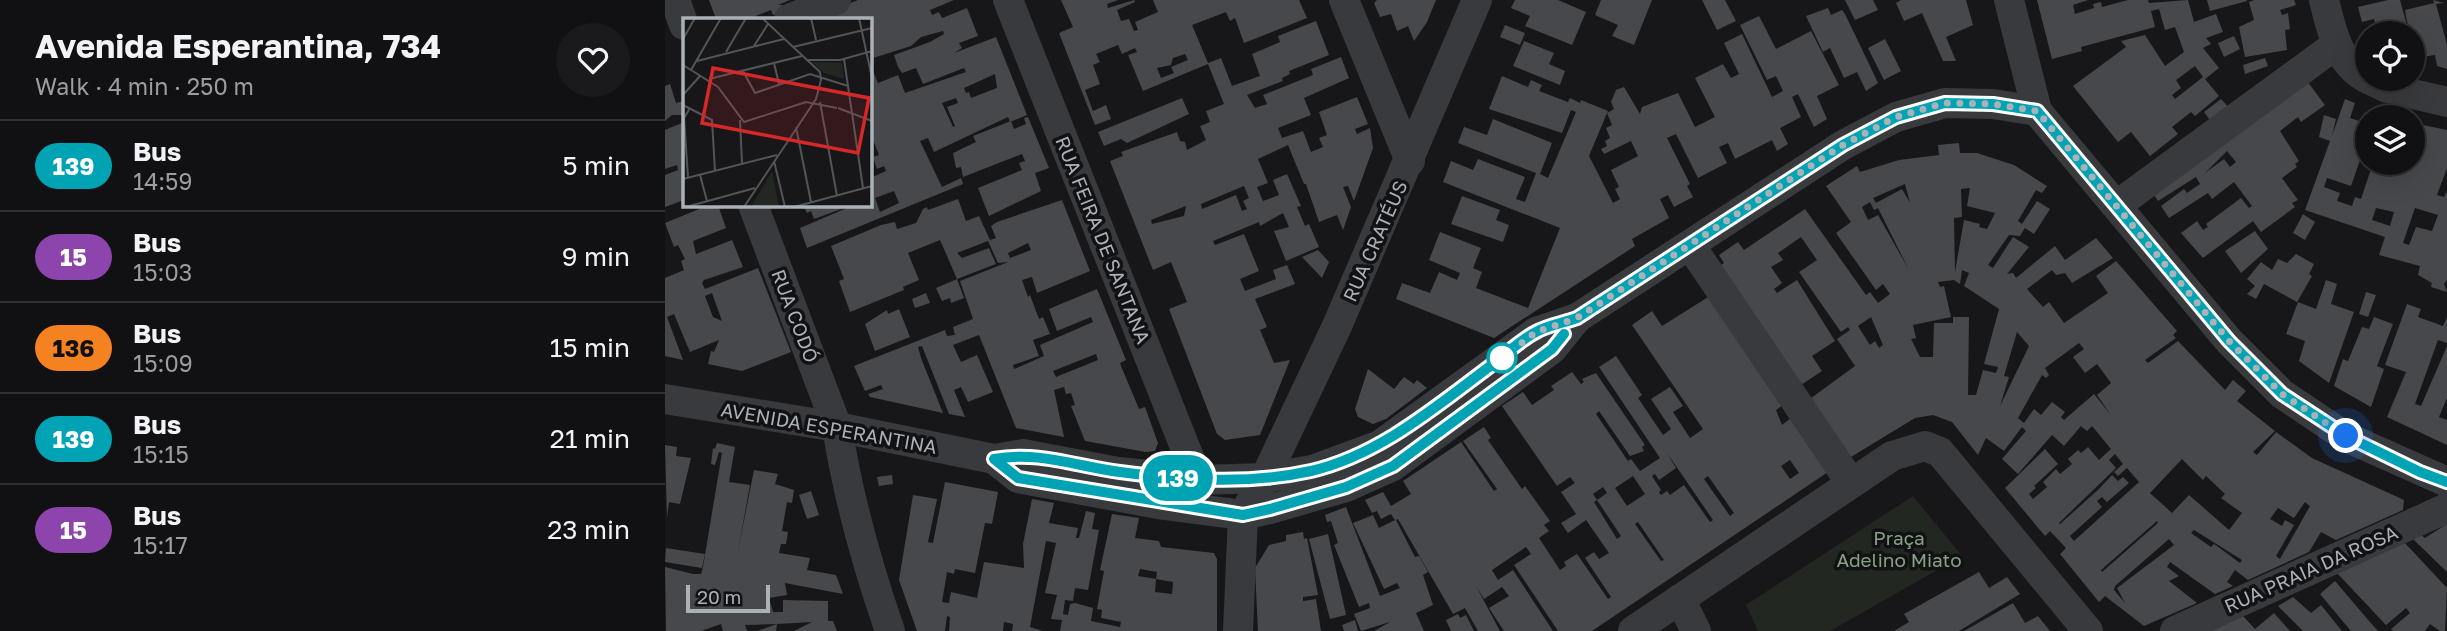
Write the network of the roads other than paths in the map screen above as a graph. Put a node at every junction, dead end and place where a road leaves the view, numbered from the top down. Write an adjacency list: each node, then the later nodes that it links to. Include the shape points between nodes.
1 (675, 0): 9 (street)
2 (836, 0): 8 (street)
3 (1008, 0): 24 (street, RUA FEIRA DE SANTANA)
4 (1345, 0): 15 (street)
5 (1477, 0): 15 (street, RUA CRATÉUS)
6 (2009, 0): 14 (street)
7 (2324, 0): 10 (street)
8 (791, 18)
9 (683, 22)
10 (2337, 44): 11 (street); 16 (street)
11 (2355, 72)
12 (2400, 91): 13 (street)
13 (2447, 102)
14 (2037, 111): 16 (street); 18 (street, AVENIDA ESPERANTINA, via 1945,103 1896,117 1843,145)
15 (1410, 161): 23 (street, RUA CRATÉUS)
16 (2117, 205): 25 (street, via 2229,341 2282,394 2346,436)
17 (753, 206): 21 (street, RUA CODÓ)
18 (1690, 244): 19 (street, AVENIDA ESPERANTINA); 26 (street)
19 (1577, 318): 23 (street, AVENIDA ESPERANTINA, via 1536,332 1380,445 1312,470); 28 (street, AVENIDA ESPERANTINA, via 1552,349 1393,466 1346,487)
20 (665, 399): 21 (street, AVENIDA ESPERANTINA)
21 (837, 427): 22 (street, AVENIDA ESPERANTINA); 30 (street, RUA CODÓ, via 843,465)
22 (994, 459): 24 (street, AVENIDA ESPERANTINA, via 1023,454 1118,472); 28 (street, AVENIDA ESPERANTINA, via 1018,478)
23 (1265, 478): 24 (street, AVENIDA ESPERANTINA); 28 (street, RUA CRATÉUS)
24 (1198, 480)
25 (2447, 482)
26 (1851, 483): 29 (street); 34 (street, via 1915,446 1940,453)
27 (2447, 508): 35 (street, RUA PRAIA DA ROSA)
28 (1243, 515): 31 (street)
29 (1680, 599): 32 (street); 33 (street)
30 (890, 631)
31 (1238, 631)
32 (1633, 631)
33 (1696, 631)
34 (2088, 631)
35 (2175, 631)

